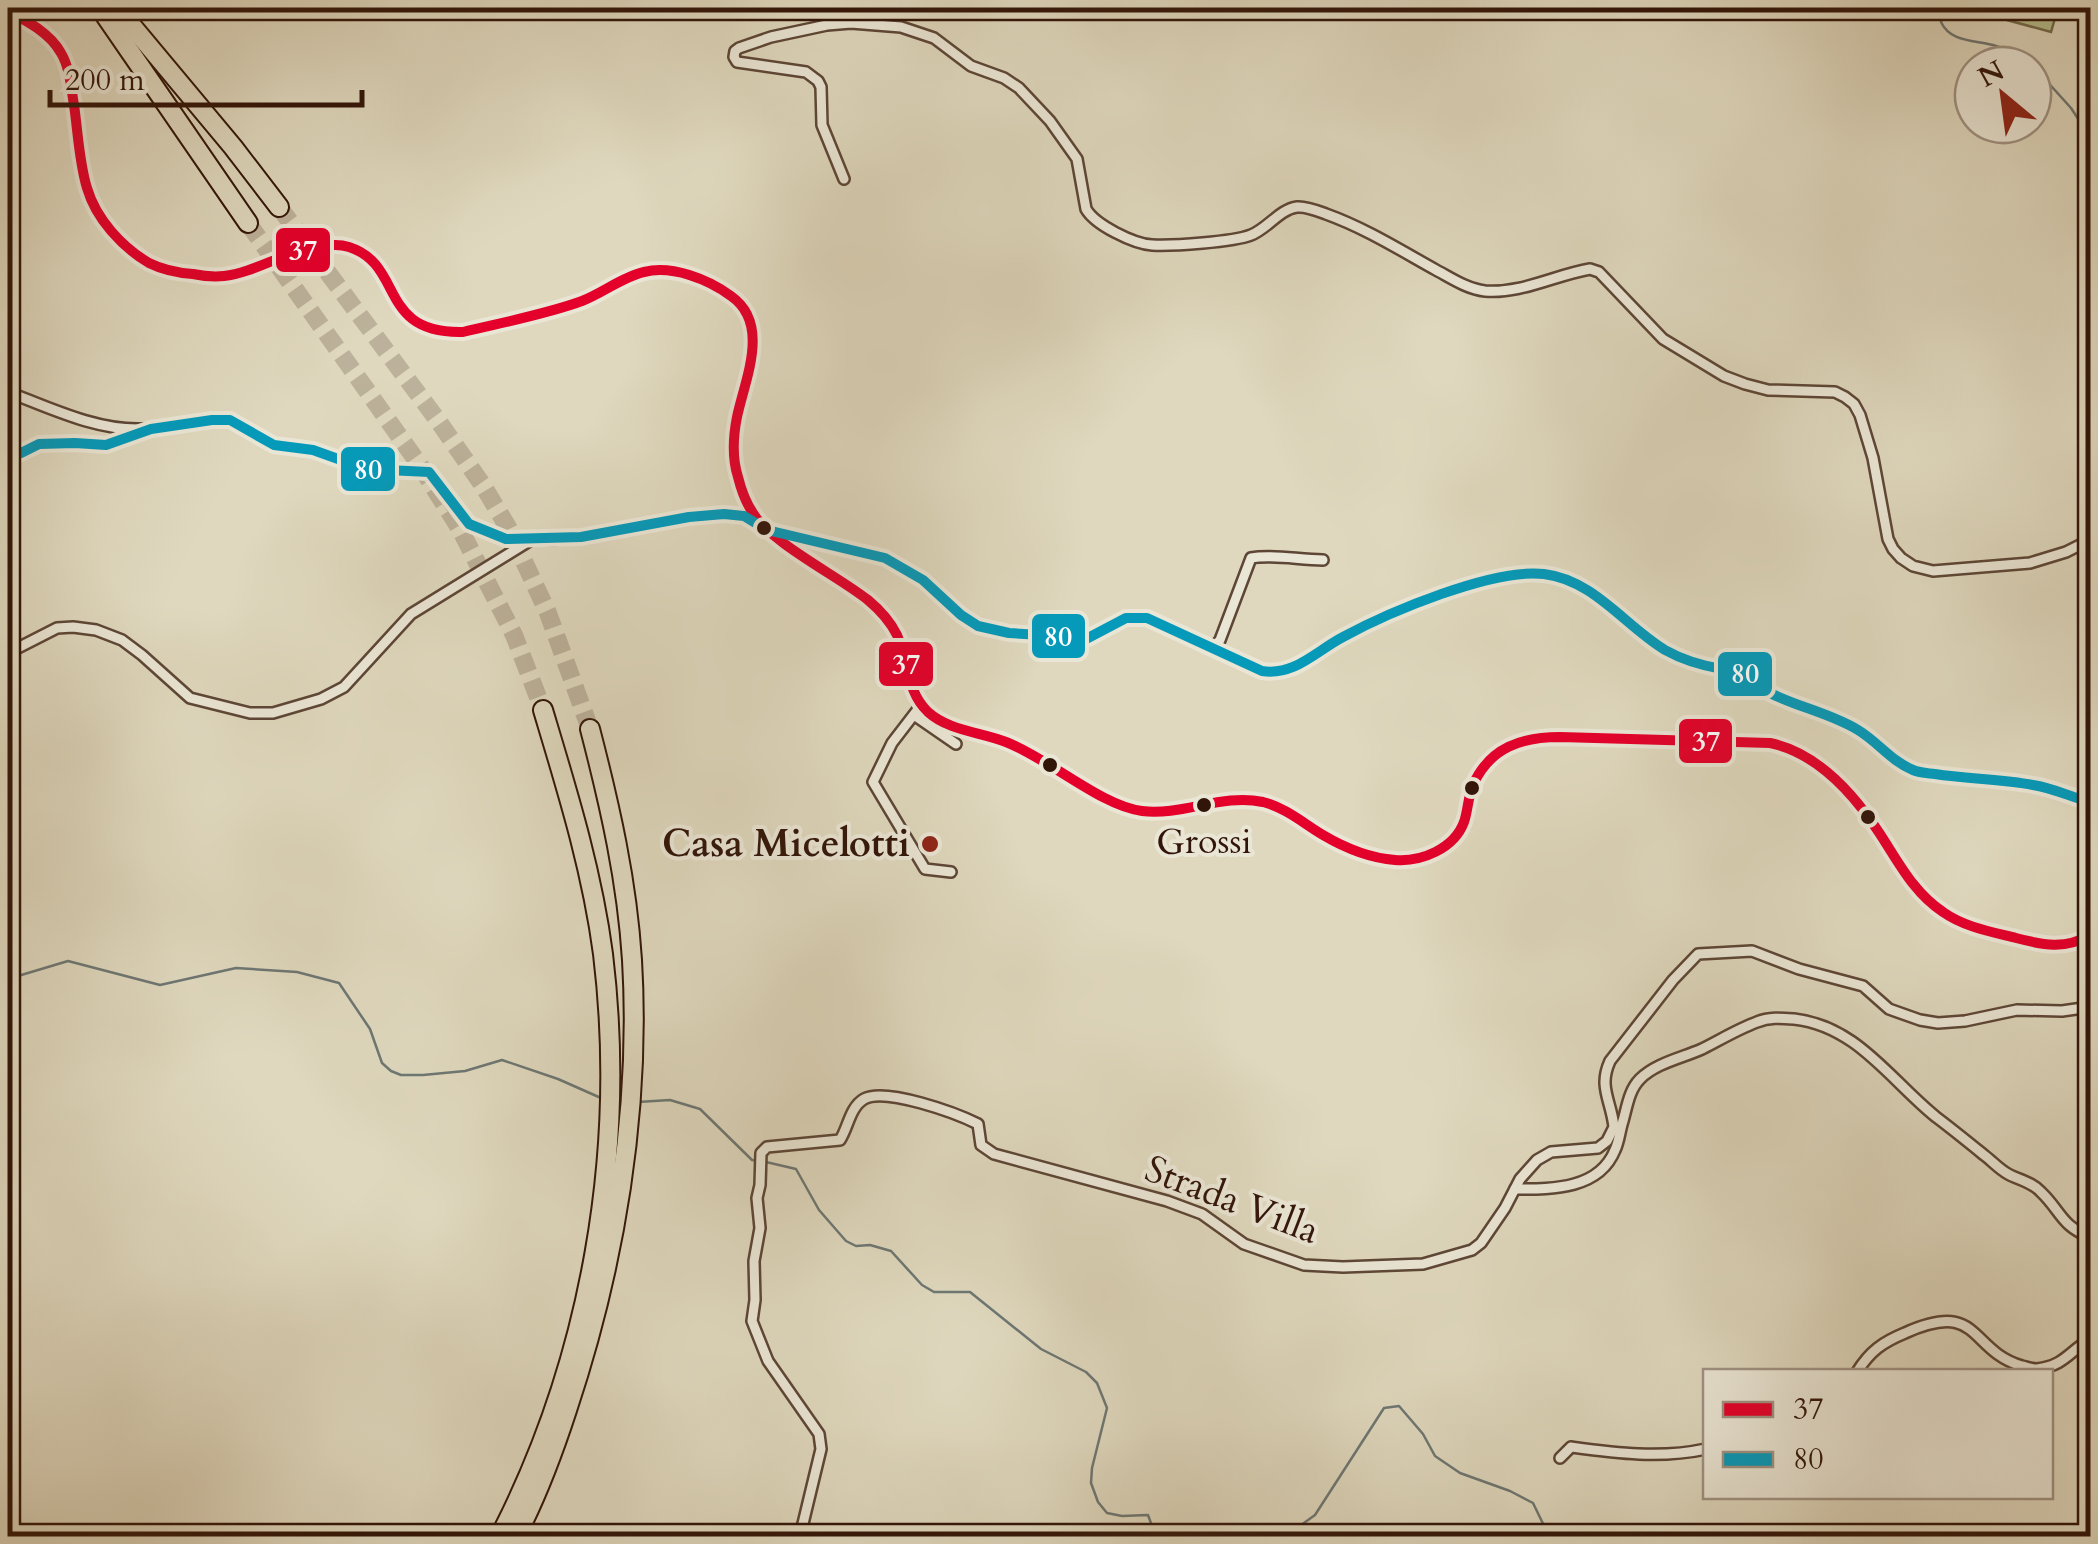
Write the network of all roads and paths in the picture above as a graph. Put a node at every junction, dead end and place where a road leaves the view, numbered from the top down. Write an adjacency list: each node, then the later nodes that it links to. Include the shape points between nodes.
1 (100, 8): 6 (highway)
2 (117, 8): 5 (highway)
3 (8, 11): 10 (street, via 30,22 62,54 87,190 109,231 151,264 227,276 340,244 369,257 412,320 445,333 582,301 643,272 686,274 733,297 745,312 753,351 733,448 753,514)
4 (844, 179): 12 (street, via 822,124 818,81 806,72 738,62 739,48 851,23 934,38 971,66 1019,88 1077,159 1090,216 1138,242 1250,236 1299,206 1342,220 1480,291 1511,290 1590,268 1663,340 1724,376 1768,390 1846,396 1860,415 1873,458 1888,538 1913,566 1933,571 2030,563)
5 (279, 207)
6 (248, 223)
7 (8, 392): 8 (street, via 123,430)
8 (151, 429): 9 (street, via 106,445 38,444); 11 (street, via 230,420 274,445 366,469 429,472 470,524 506,539)
9 (8, 454)
10 (767, 530): 11 (street, via 744,516 724,514); 14 (street, via 885,558 978,626 1088,638 1126,618 1147,618); 16 (street, via 886,617)
11 (533, 539): 15 (street, via 411,614 344,687 273,713 250,714 190,698 142,654 96,630 57,628)
12 (2090, 540)
13 (1323, 560): 14 (street, via 1251,558)
14 (1213, 648): 21 (street, via 1262,672 1296,668 1345,636 1449,592 1518,575 1548,575 1593,594 1666,651 1737,670 1759,688 1863,732 1917,772 2029,784)
15 (8, 654)
16 (922, 704): 18 (street); 23 (street, via 938,719 1034,754 1118,804 1157,812 1236,799 1261,802 1348,848 1392,860 1414,860 1448,843 1463,826 1483,768 1518,741 1770,743 1807,756 1842,785 1908,878 1944,913 2038,944 2068,945)
17 (543, 710): 29 (highway, via 592,889 609,1014 603,1196)
18 (914, 715): 20 (street); 22 (street, via 873,782 925,869)
19 (590, 729): 29 (highway, via 620,857 634,1008 621,1180 608,1255)
20 (956, 744)
21 (2090, 802)
22 (951, 872)
23 (2090, 935)
24 (2090, 1007): 25 (street, via 1938,1023 1889,1008 1863,986 1752,951 1698,954 1603,1076)
25 (1616, 1132): 26 (street, Strada Villa, via 1598,1148 1551,1152 1526,1170); 26 (street, via 1616,1150 1590,1178 1551,1189); 27 (street, via 1630,1095 1659,1066 1758,1021 1818,1023 1857,1044 1924,1107 2005,1173 2032,1184 2077,1232)
26 (1515, 1189): 37 (street, Strada Villa, via 1472,1250 1422,1264 1324,1268 1244,1244 1202,1214 1167,1201 994,1154 981,1145 978,1124 940,1109 880,1095 866,1098 840,1140 760,1153 752,1321 821,1448)
27 (2090, 1237)
28 (2090, 1339): 32 (street, via 2065,1361)
29 (575, 1365): 35 (highway); 36 (highway, via 544,1474)
30 (1860, 1369): 31 (street, via 1879,1345 1940,1321 1973,1330 2012,1363)
31 (2034, 1369)
32 (2034, 1369)
33 (1703, 1449): 34 (street, via 1628,1455 1571,1447)
34 (1560, 1458)
35 (500, 1536)
36 (516, 1536)
37 (800, 1536)

